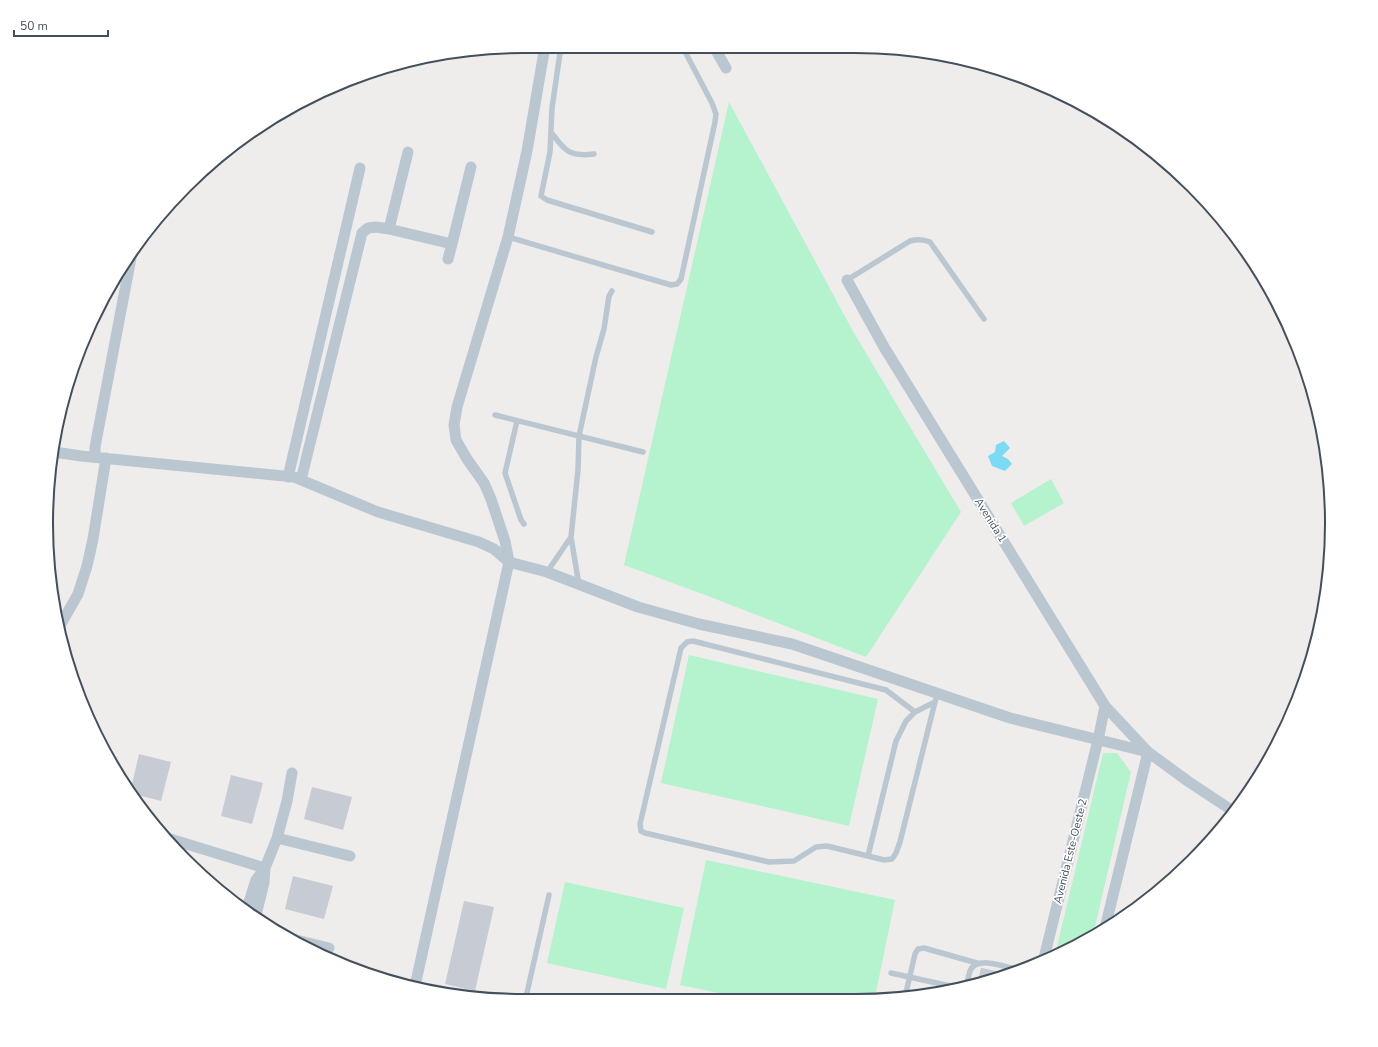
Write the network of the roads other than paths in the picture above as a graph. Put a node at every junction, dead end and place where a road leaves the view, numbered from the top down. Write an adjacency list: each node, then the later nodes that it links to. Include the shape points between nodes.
1 (544, 53): 13 (street, via 527,151)
2 (560, 53): 6 (lane)
3 (686, 53): 13 (lane, via 716,114 681,278 677,284 671,285)
4 (718, 53): 5 (street)
5 (726, 68)
6 (551, 132): 8 (lane, via 562,147 571,153); 12 (lane, via 550,152 541,196)
7 (408, 152): 11 (street)
8 (594, 154)
9 (471, 167): 14 (street)
10 (360, 168): 27 (street)
11 (389, 229): 14 (street); 28 (street, via 368,228 362,233)
12 (652, 232)
13 (508, 237): 31 (street, via 457,406 454,425 456,440 484,483 491,499)
14 (452, 244): 15 (street)
15 (448, 259)
16 (129, 266): 25 (street)
17 (847, 280): 19 (lane, via 910,241 924,240 930,242); 36 (street, Avenida 1, via 884,347)
18 (612, 291): 22 (lane)
19 (984, 319)
20 (495, 415): 21 (lane)
21 (516, 421): 22 (lane); 29 (lane, via 505,473)
22 (579, 436): 23 (lane); 30 (lane)
23 (643, 452)
24 (59, 453): 25 (street)
25 (94, 457): 26 (street)
26 (106, 458): 27 (street); 34 (street, via 87,566 78,594)
27 (288, 477): 28 (street)
28 (301, 480): 31 (street, via 378,512 479,542 494,549)
29 (524, 524)
30 (571, 537): 32 (lane); 33 (lane)
31 (509, 562): 32 (street); 59 (street)
32 (547, 572): 33 (street)
33 (579, 585): 35 (street, via 652,612 792,644)
34 (63, 620)
35 (936, 697): 37 (lane); 38 (street); 45 (lane, via 896,853 892,860)
36 (1105, 706): 38 (street, Avenida Este-Oeste 2); 39 (street, Avenida 1)
37 (915, 712): 45 (lane, via 906,721 896,741); 45 (lane, via 886,690 693,641 687,642 681,648 640,824 641,831 769,862 794,861 816,847 827,846)
38 (1098, 740): 39 (street); 53 (street, Avenida Este-Oeste 2)
39 (1148, 752): 41 (street); 50 (street)
40 (292, 773): 42 (street)
41 (1229, 808)
42 (277, 838): 44 (street); 46 (street)
43 (177, 841): 46 (street)
44 (350, 856)
45 (868, 856)
46 (265, 868): 48 (street, via 256,880); 49 (street)
47 (549, 895): 62 (lane)
48 (248, 905)
49 (257, 911)
50 (1107, 921)
51 (313, 944): 52 (street)
52 (329, 948)
53 (1045, 953)
54 (977, 963): 55 (lane, via 986,962); 57 (lane, via 924,948 918,949); 58 (lane, via 970,970)
55 (1009, 968)
56 (891, 973): 57 (lane)
57 (910, 977): 60 (lane); 61 (lane)
58 (968, 980)
59 (416, 981)
60 (946, 985)
61 (907, 991)
62 (527, 994)

